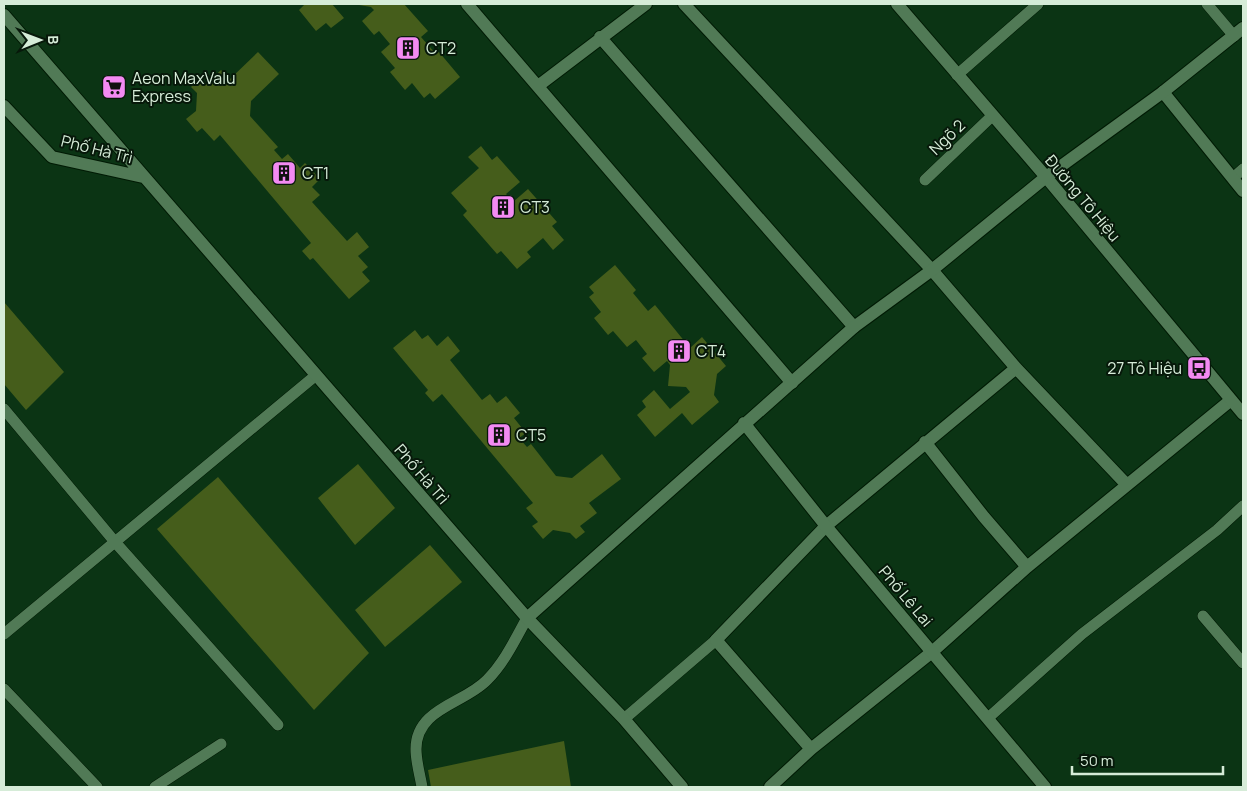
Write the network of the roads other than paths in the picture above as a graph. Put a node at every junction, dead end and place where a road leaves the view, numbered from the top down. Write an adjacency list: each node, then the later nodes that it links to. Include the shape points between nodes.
1 (467, 4): 11 (street)
2 (646, 4): 9 (street)
3 (684, 4): 21 (street)
4 (897, 4): 10 (street, Đường Tô Hiệu)
5 (1038, 4): 10 (lane)
6 (1207, 4): 8 (lane)
7 (4, 15): 16 (street, Phố Hà Trì)
8 (1238, 32): 12 (street)
9 (600, 37): 11 (street); 22 (street)
10 (957, 76): 14 (street, Đường Tô Hiệu)
11 (538, 86): 25 (street)
12 (1163, 92): 17 (street); 18 (street)
13 (4, 106): 16 (street, Phố Hà Trì, via 52,157)
14 (991, 117): 17 (street, Đường Tô Hiệu); 19 (lane, Ngõ 2)
15 (1243, 169): 18 (lane)
16 (143, 177): 24 (street, Phố Hà Trì)
17 (1046, 177): 21 (street); 26 (street, Đường Tô Hiệu)
18 (1233, 178): 20 (street)
19 (925, 180)
20 (1243, 191)
21 (932, 270): 22 (street); 23 (street)
22 (854, 327): 25 (street)
23 (1016, 368): 30 (street); 31 (street)
24 (316, 376): 34 (lane); 37 (street, Phố Hà Trì)
25 (792, 383): 29 (street)
26 (1231, 400): 28 (street, Đường Tô Hiệu); 31 (street)
27 (4, 409): 34 (lane)
28 (1243, 414)
29 (744, 423): 33 (street, Phố Lê Lai); 37 (street)
30 (925, 442): 33 (street); 35 (street)
31 (1127, 485): 35 (street)
32 (1243, 506): 43 (lane, via 1217,530 1082,634)
33 (826, 526): 39 (street); 40 (street, Phố Lê Lai)
34 (116, 542): 38 (lane); 45 (lane)
35 (1027, 567): 40 (street)
36 (1203, 616): 41 (lane)
37 (527, 618): 44 (street, Phố Hà Trì); 50 (lane, via 506,657 487,681 439,709 418,733 416,755)
38 (4, 634)
39 (716, 640): 44 (lane); 47 (street)
40 (932, 652): 43 (street, Phố Lê Lai); 47 (street)
41 (1243, 663)
42 (4, 689): 48 (lane)
43 (988, 718): 53 (street, Phố Lê Lai)
44 (624, 719): 51 (street, Phố Hà Trì)
45 (278, 725)
46 (221, 744): 49 (lane)
47 (811, 750): 52 (street)
48 (97, 787)
49 (155, 787)
50 (422, 787)
51 (682, 787)
52 (770, 787)
53 (1045, 787)

